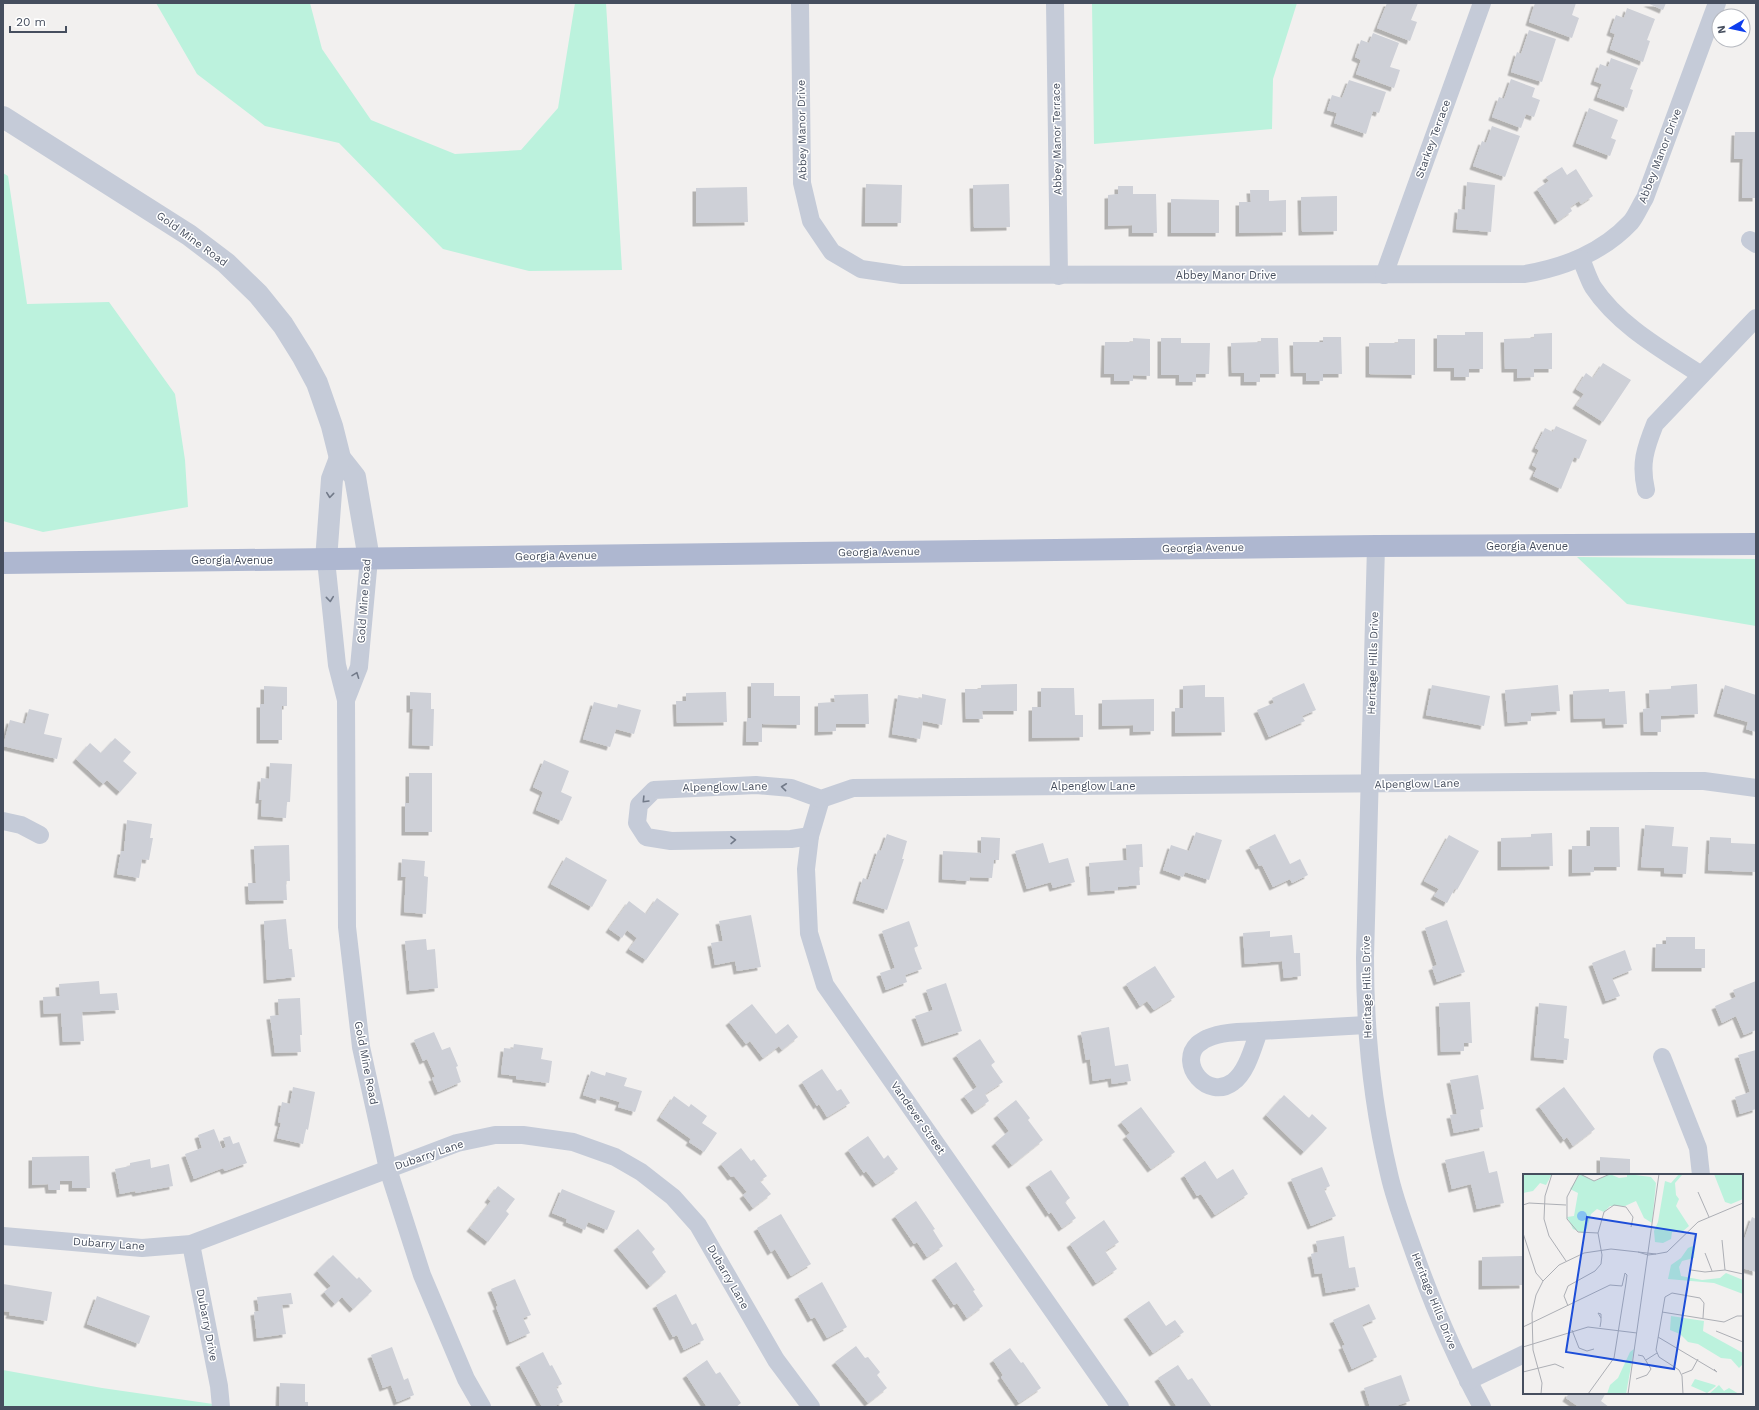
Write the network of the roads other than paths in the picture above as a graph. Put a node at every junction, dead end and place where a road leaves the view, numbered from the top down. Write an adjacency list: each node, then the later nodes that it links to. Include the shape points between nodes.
1 (800, 3): 8 (street, Abbey Manor Drive, via 802,183 811,221 832,252 861,269 894,274)
2 (1055, 3): 8 (street, Abbey Manor Terrace)
3 (1482, 3): 7 (street, Starkey Terrace)
4 (1718, 3): 6 (street, Abbey Manor Drive, via 1645,198 1631,222)
5 (3, 117): 11 (street, Gold Mine Road, via 189,235 245,280 283,325 311,370 329,414)
6 (1581, 259): 7 (street, Abbey Manor Drive, via 1554,269 1525,274); 10 (street, via 1592,286 1614,311 1639,334)
7 (1384, 275): 8 (street, Abbey Manor Drive)
8 (1059, 276)
9 (1756, 318): 10 (street)
10 (1701, 375): 12 (street, via 1655,424 1647,444 1642,473)
11 (340, 458): 15 (street, Gold Mine Road, via 354,477); 16 (street, Gold Mine Road, one-way to 16, via 332,479)
12 (1646, 490)
13 (1756, 544): 14 (main road, Georgia Avenue)
14 (1376, 546): 15 (main road, Georgia Avenue); 19 (street, Heritage Hills Drive)
15 (368, 559): 16 (main road, Georgia Avenue); 18 (street, Gold Mine Road, one-way to 15, via 359,667)
16 (326, 560): 17 (main road, Georgia Avenue); 18 (street, Gold Mine Road, one-way to 18, via 337,665)
17 (3, 563)
18 (346, 700): 28 (street, Gold Mine Road, via 347,927 362,1047)
19 (1370, 784): 20 (street, Alpenglow Lane, via 1689,781 1739,784); 21 (street, Alpenglow Lane, via 853,788); 25 (street, Heritage Hills Drive, via 1365,958)
20 (1756, 788)
21 (821, 800): 24 (street, Vandever Street); 24 (street, Alpenglow Lane, one-way to 24, via 791,788 756,785 654,790 639,805 637,823 646,837 671,841 791,839)
22 (3, 821): 23 (street, via 21,825)
23 (40, 835)
24 (810, 836): 37 (street, Vandever Street, via 806,869 809,933 825,985)
25 (1366, 1025): 26 (street); 33 (street, Heritage Hills Drive, via 1389,1176 1422,1273)
26 (1259, 1031)
27 (1662, 1057): 29 (street, via 1698,1148)
28 (388, 1169): 31 (street, Dubarry Lane); 35 (street, Gold Mine Road, via 422,1275 466,1379); 36 (street, Dubarry Lane, via 456,1143 495,1135 523,1135 574,1142 615,1157 641,1172 673,1197 698,1225 776,1360)
29 (1701, 1174)
30 (3, 1236): 31 (street, Dubarry Lane, via 142,1248)
31 (191, 1244): 34 (street, Dubarry Drive)
32 (1523, 1354): 33 (street)
33 (1468, 1381): 38 (street, Heritage Hills Drive)
34 (221, 1407)
35 (482, 1407)
36 (811, 1407)
37 (1120, 1407)
38 (1482, 1407)

